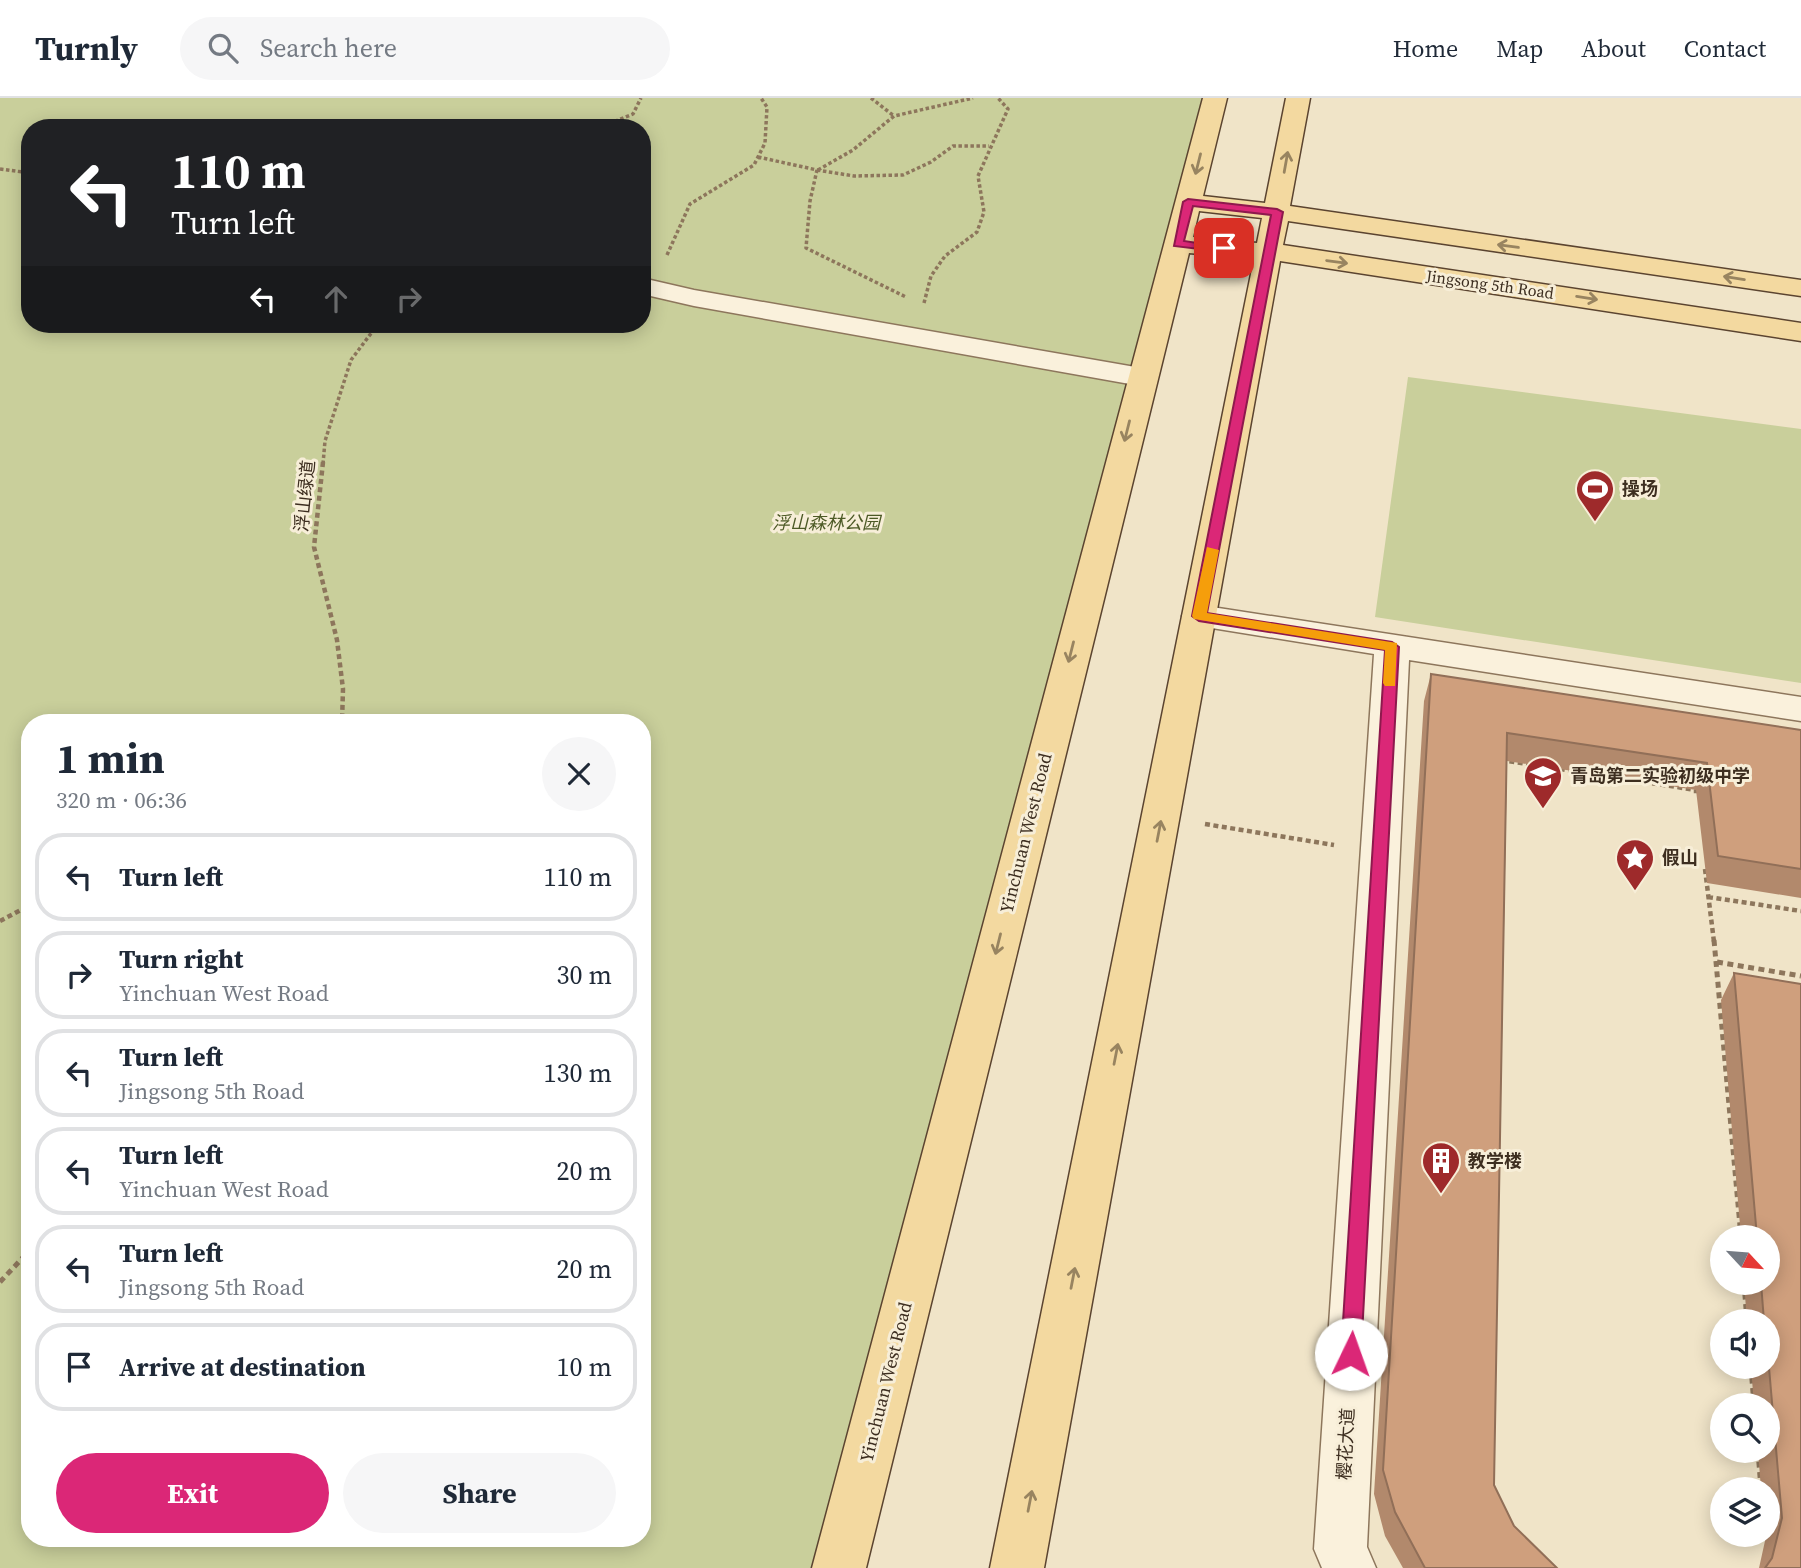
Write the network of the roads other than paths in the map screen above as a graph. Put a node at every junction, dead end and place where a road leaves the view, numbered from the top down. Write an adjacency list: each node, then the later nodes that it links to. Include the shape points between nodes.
1 (1215, 98): 3 (main road, Yinchuan West Road, one-way to 3)
2 (1298, 98): 4 (main road, one-way to 2)
3 (1188, 202): 4 (main road); 5 (main road, Yinchuan West Road)
4 (1277, 212): 6 (main road); 8 (main road, one-way to 4)
5 (1178, 244): 6 (main road, Jingsong 5th Road); 10 (main road, Yinchuan West Road)
6 (1270, 253): 9 (main road, Jingsong 5th Road, one-way to 9); 11 (main road)
7 (651, 288): 10 (street)
8 (1801, 288)
9 (1801, 332)
10 (1141, 377): 14 (main road, Yinchuan West Road, one-way to 14)
11 (1199, 616): 12 (street); 15 (main road, one-way to 11)
12 (1392, 647): 13 (street, via 1765,691); 16 (street, 樱花大道, via 1340,1549)
13 (1801, 709)
14 (839, 1568)
15 (1017, 1568)
16 (1349, 1568)

